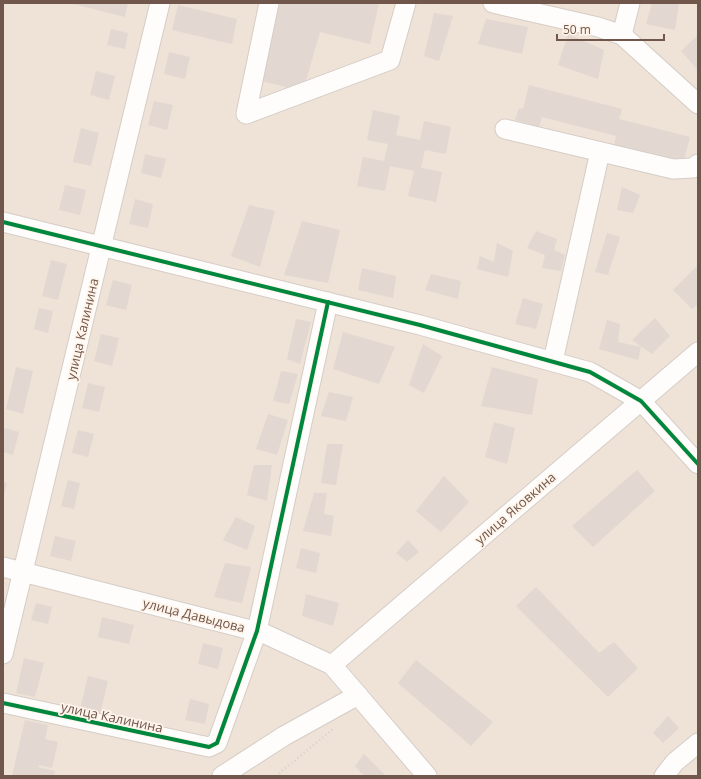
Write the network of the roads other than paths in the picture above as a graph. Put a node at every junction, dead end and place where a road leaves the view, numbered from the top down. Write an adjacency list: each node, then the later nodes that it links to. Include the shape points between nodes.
1 (160, 3): 12 (street, улица Калинина)
2 (269, 3): 3 (street, via 246,114 390,60)
3 (406, 3)
4 (493, 3): 6 (street)
5 (630, 3): 6 (street)
6 (622, 35): 7 (street)
7 (698, 104)
8 (505, 129): 9 (street)
9 (600, 152): 10 (street, via 673,169 693,168); 15 (street)
10 (698, 164)
11 (3, 222): 12 (street)
12 (102, 246): 13 (street); 19 (street, улица Калинина)
13 (328, 302): 15 (street); 20 (street)
14 (698, 352): 16 (street, улица Яковкина)
15 (553, 361): 16 (street, via 590,372)
16 (641, 401): 17 (street); 22 (street, улица Яковкина)
17 (698, 464)
18 (3, 567): 19 (street, улица Давыдова)
19 (24, 572): 20 (street, улица Давыдова); 21 (street, улица Калинина)
20 (257, 631): 22 (street, улица Давыдова); 24 (street, улица Калинина, via 216,743 209,747)
21 (3, 654)
22 (332, 665): 23 (street, улица Давыдова)
23 (358, 695): 26 (street, via 284,736); 27 (street, улица Давыдова)
24 (3, 704)
25 (698, 743): 28 (street, via 674,762)
26 (222, 776)
27 (427, 776)
28 (664, 776)

